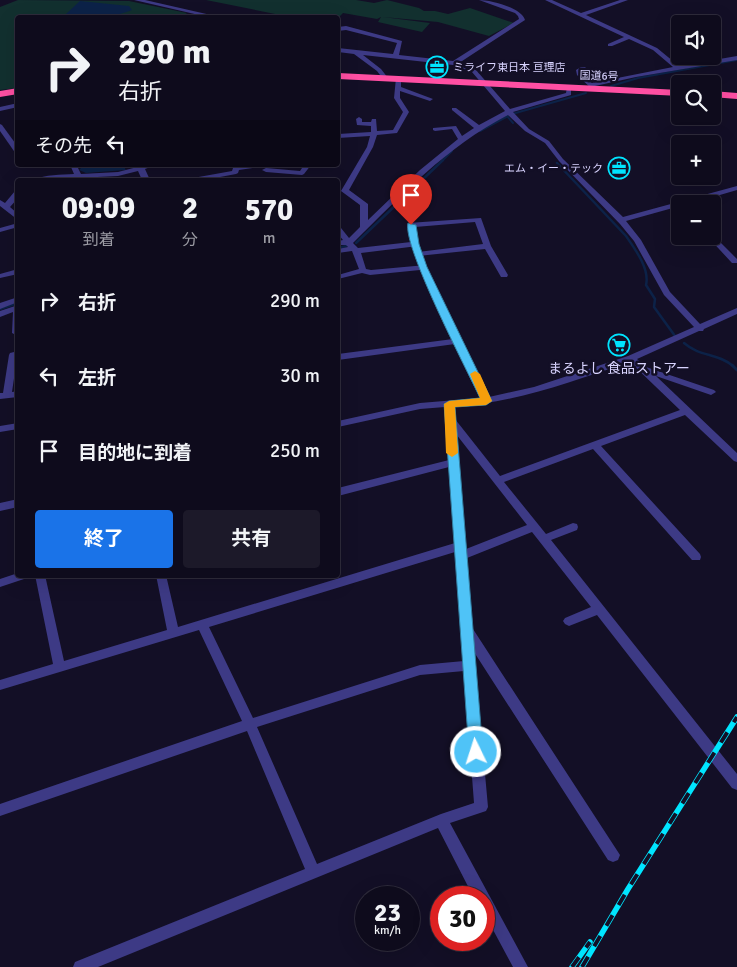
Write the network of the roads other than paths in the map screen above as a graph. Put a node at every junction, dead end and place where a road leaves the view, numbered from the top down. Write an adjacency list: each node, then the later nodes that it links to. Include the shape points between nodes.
1 (137, 0): 8 (street)
2 (482, 0): 7 (street)
3 (499, 0): 7 (street)
4 (548, 0): 10 (street)
5 (626, 0): 10 (street)
6 (177, 3): 8 (street)
7 (492, 4): 18 (street, via 517,12 522,20)
8 (171, 6): 9 (street)
9 (209, 15)
10 (581, 15): 12 (street)
11 (340, 29): 16 (street, via 400,42)
12 (630, 37): 13 (street); 20 (street, via 655,48)
13 (610, 45)
14 (340, 50): 15 (street)
15 (357, 53): 16 (street); 22 (street)
16 (396, 56): 18 (street)
17 (737, 58): 20 (street)
18 (454, 63): 23 (street, via 474,71)
19 (583, 68): 25 (street, via 579,74)
20 (678, 68): 25 (street)
21 (340, 76): 22 (highway, 国道6号)
22 (385, 78): 24 (highway, 国道6号)
23 (483, 83): 24 (highway, 国道6号); 26 (highway, 国道6号); 36 (street)
24 (397, 84): 32 (street); 41 (street, via 397,98 406,112 403,119 395,132)
25 (594, 87): 26 (highway, 国道6号); 28 (highway, 国道6号)
26 (569, 88): 36 (street, via 568,94)
27 (15, 92): 29 (highway)
28 (671, 92)
29 (0, 94)
30 (721, 95): 31 (highway)
31 (737, 96)
32 (430, 99)
33 (15, 106): 34 (street)
34 (0, 109)
35 (454, 109): 39 (street)
36 (508, 112): 39 (street); 61 (street, via 527,130 547,142)
37 (359, 119): 41 (street, via 359,124 373,122)
38 (0, 126): 44 (street)
39 (478, 128): 43 (street)
40 (435, 130): 43 (street, via 454,127)
41 (374, 135): 42 (street); 63 (street, via 345,190 364,204)
42 (340, 136)
43 (462, 139): 63 (street, via 449,147)
44 (15, 148)
45 (74, 167): 51 (street)
46 (147, 167): 50 (street)
47 (250, 167): 54 (street)
48 (306, 167): 49 (street, via 302,173)
49 (266, 168)
50 (141, 169): 51 (street); 53 (street)
51 (78, 176): 52 (street)
52 (58, 178)
53 (145, 178)
54 (202, 178)
55 (737, 188): 57 (street)
56 (15, 195): 58 (street)
57 (712, 195)
58 (3, 205): 60 (street)
59 (671, 206): 61 (street)
60 (15, 215)
61 (621, 220): 85 (street, via 637,240 667,293)
62 (15, 226): 64 (street)
63 (364, 227): 70 (street)
64 (0, 230)
65 (340, 232): 70 (street)
66 (340, 244): 70 (street)
67 (415, 244): 69 (street, via 411,225 478,220); 70 (street); 72 (street)
68 (720, 245): 73 (street)
69 (487, 246): 72 (street); 78 (street)
70 (353, 247): 71 (street); 75 (street)
71 (340, 250)
72 (418, 254): 74 (street)
73 (735, 261)
74 (423, 267): 75 (street, via 370,273); 86 (street)
75 (363, 270): 79 (street)
76 (15, 272): 77 (street)
77 (0, 275)
78 (504, 275)
79 (340, 276)
80 (15, 300): 81 (street)
81 (0, 306)
82 (15, 308): 84 (street)
83 (737, 311): 85 (street)
84 (0, 314)
85 (700, 329): 89 (street)
86 (459, 341): 88 (street); 93 (street)
87 (15, 355): 92 (street)
88 (340, 357)
89 (631, 358): 90 (street); 93 (street, via 536,390)
90 (642, 369): 91 (street); 95 (street)
91 (711, 392)
92 (4, 396)
93 (486, 401): 94 (street)
94 (449, 404): 96 (street); 97 (street, via 420,406)
95 (687, 412): 100 (street); 101 (street)
96 (451, 421): 102 (street); 103 (street)
97 (340, 424)
98 (15, 426): 99 (street)
99 (0, 429)
100 (596, 445): 103 (street); 111 (street)
101 (737, 459)
102 (453, 462): 104 (street); 110 (street)
103 (498, 480): 107 (street)
104 (340, 491)
105 (15, 503): 106 (street)
106 (0, 507)
107 (534, 527): 109 (street); 110 (street)
108 (573, 527): 109 (street)
109 (544, 539): 116 (street)
110 (461, 551): 118 (street); 120 (street)
111 (696, 557)
112 (15, 578): 115 (street)
113 (41, 578): 122 (street)
114 (162, 578): 119 (street)
115 (0, 583)
116 (599, 609): 117 (street); 125 (street)
117 (569, 621)
118 (202, 624): 119 (street); 124 (street)
119 (173, 631): 122 (street)
120 (467, 631): 121 (street); 128 (street)
121 (470, 665): 124 (street, via 420,670); 127 (street, via 481,807)
122 (59, 667): 123 (street)
123 (0, 685)
124 (250, 724): 126 (street); 129 (street)
125 (737, 784)
126 (0, 810)
127 (441, 820): 129 (street); 130 (street)
128 (614, 855)
129 (313, 871): 132 (street)
130 (476, 886)
131 (495, 920): 133 (street)
132 (80, 967)
133 (521, 967)

